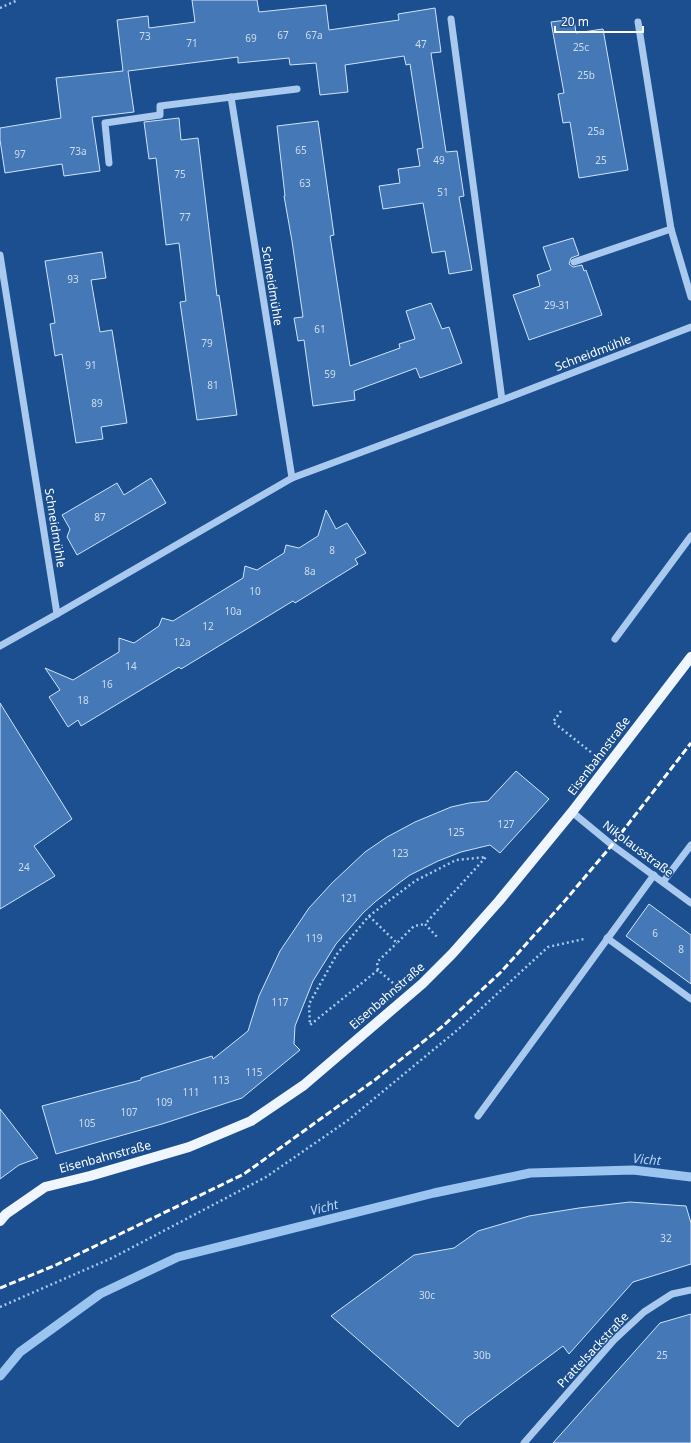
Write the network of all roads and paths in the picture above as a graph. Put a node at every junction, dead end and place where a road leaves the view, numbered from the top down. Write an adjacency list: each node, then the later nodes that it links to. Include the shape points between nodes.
1 (18, 0): 2 (path)
2 (0, 8)
3 (451, 19): 13 (street)
4 (638, 22): 8 (street)
5 (297, 89): 6 (street)
6 (231, 97): 7 (street, via 160,106 160,115 104,123); 14 (street, Schneidmühle)
7 (109, 163)
8 (671, 229): 10 (street); 11 (street)
9 (0, 255): 16 (street, Schneidmühle)
10 (574, 262)
11 (691, 297)
12 (691, 327): 13 (street, Schneidmühle)
13 (502, 400): 14 (street, Schneidmühle)
14 (292, 478): 16 (street, Schneidmühle)
15 (691, 536): 17 (street)
16 (58, 614): 18 (street, Schneidmühle)
17 (615, 639)
18 (0, 646)
19 (691, 657): 21 (main road, Eisenbahnstraße)
20 (561, 711): 21 (path, via 553,722)
21 (608, 765): 22 (main road, Eisenbahnstraße)
22 (572, 812): 24 (street, Nikolausstraße); 32 (main road, Eisenbahnstraße)
23 (691, 845): 25 (street)
24 (654, 875): 25 (street, Nikolausstraße); 30 (street)
25 (663, 882): 26 (street, Nikolausstraße)
26 (691, 903)
27 (369, 916): 28 (path, via 415,881 456,860 486,857); 31 (path); 33 (path, via 337,954 309,1004 310,1025)
28 (425, 924): 31 (path, via 414,926); 32 (path)
29 (589, 938): 39 (path, via 548,947 461,1027 347,1121 266,1177 112,1258)
30 (607, 938): 35 (street); 36 (street)
31 (397, 944): 33 (path, via 377,962)
32 (452, 954): 34 (main road, Eisenbahnstraße)
33 (378, 970): 34 (path)
34 (408, 996): 37 (main road, Eisenbahnstraße, via 304,1086 251,1121 188,1147 45,1187)
35 (691, 999)
36 (478, 1116)
37 (0, 1221)
38 (691, 1290): 40 (street, Prattelsackstraße, via 672,1294 644,1312 614,1340)
39 (0, 1307)
40 (524, 1443)

